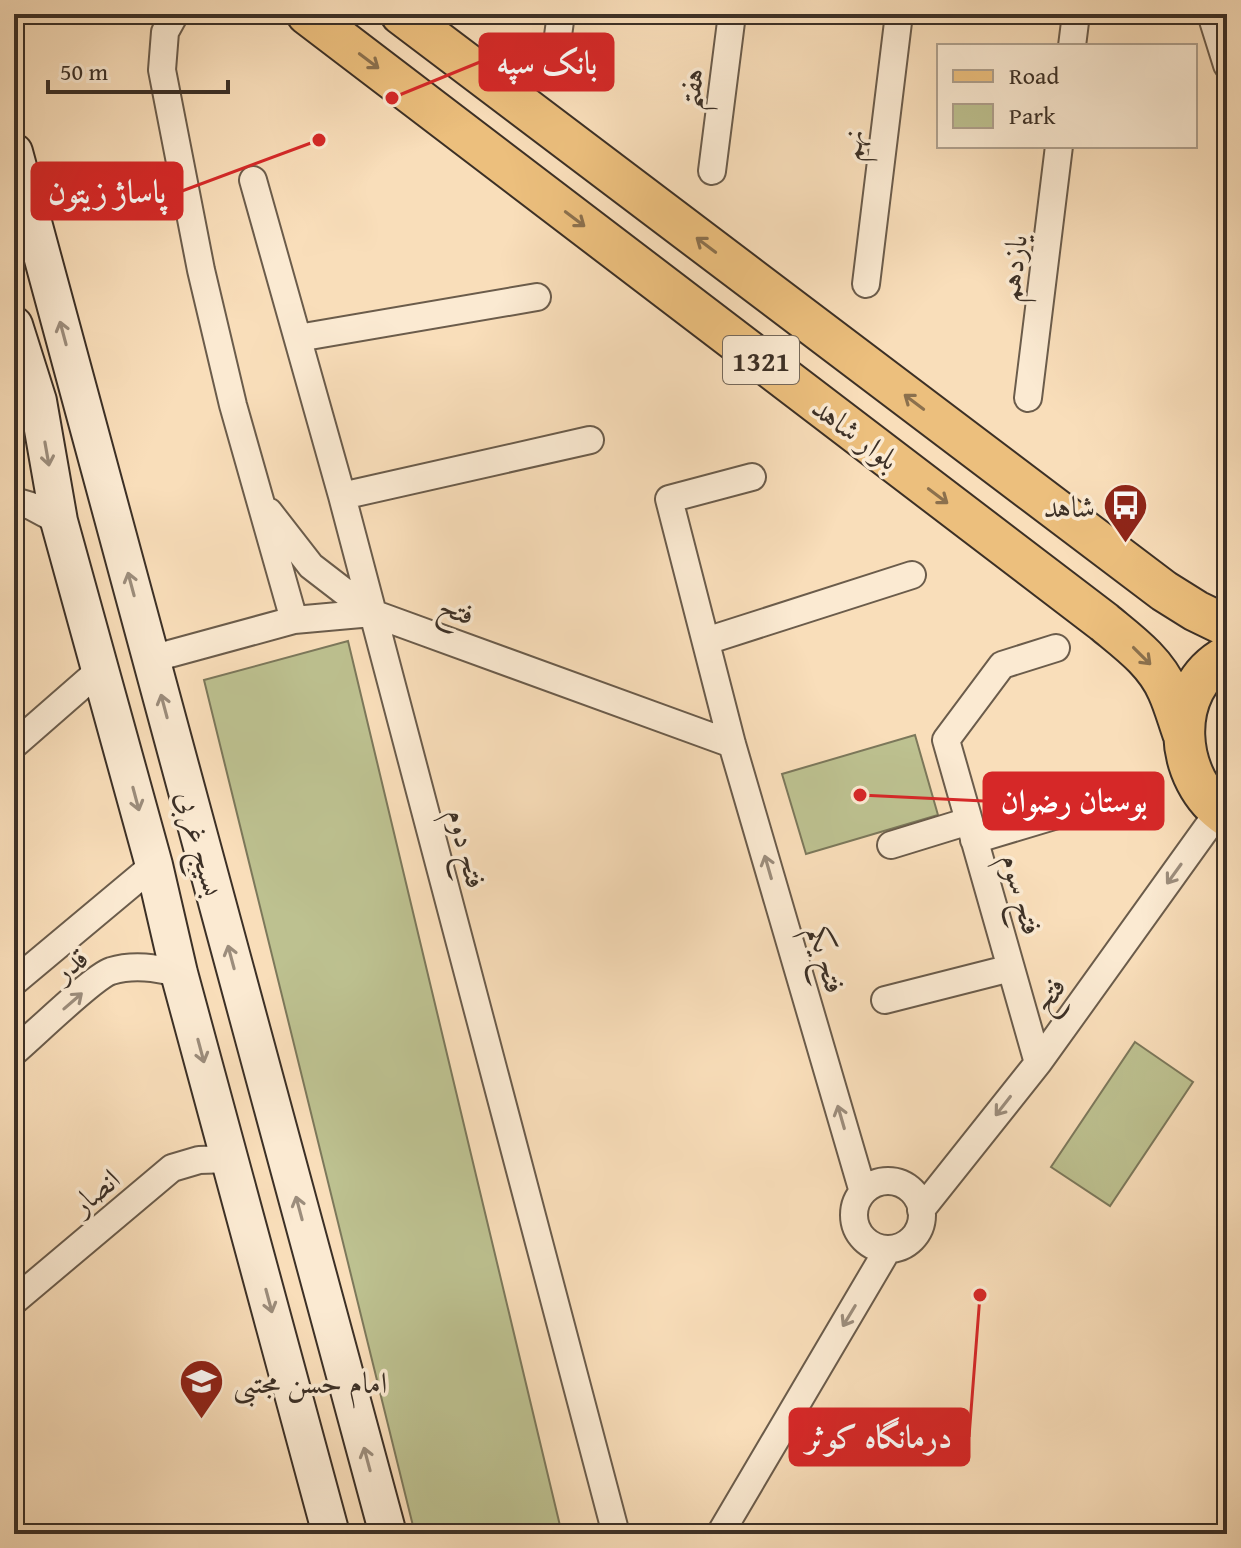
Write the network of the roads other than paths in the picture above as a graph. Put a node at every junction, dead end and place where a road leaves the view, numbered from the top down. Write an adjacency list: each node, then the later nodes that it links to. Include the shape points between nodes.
1 (175, 14): 25 (street, via 165,32 162,70 201,270)
2 (307, 14): 37 (main road, بلوار شاهد / 1321, one-way to 37, via 1104,622 1158,672)
3 (401, 14): 31 (main road, بلوار شاهد / 1321, one-way to 3, via 1164,591)
4 (561, 14): 10 (street)
5 (732, 14): 14 (street, هفتم)
6 (899, 14): 16 (street, نهم)
7 (1076, 14): 9 (street)
8 (1211, 14): 11 (street)
9 (1072, 44)
10 (556, 50)
11 (1227, 65)
12 (1059, 148): 20 (street, یازدهم)
13 (14, 152): 35 (main road, بسیج غربی, one-way to 13)
14 (712, 171)
15 (253, 180): 19 (street, فتح دوم)
16 (866, 284)
17 (537, 297): 19 (street)
18 (14, 325): 21 (main road, بسیج غربی)
19 (298, 338): 24 (street, فتح دوم)
20 (1028, 398)
21 (26, 412): 27 (main road, بسیج غربی, one-way to 27)
22 (590, 440): 24 (street)
23 (752, 477): 32 (street, فتح یکم, via 669,499)
24 (342, 496): 29 (street, فتح دوم)
25 (260, 500): 29 (street, via 311,566); 30 (street)
26 (14, 501): 27 (street)
27 (59, 521): 36 (main road, بسیج غربی)
28 (912, 575): 32 (street)
29 (372, 613): 30 (street, فتح); 38 (street, فتح); 58 (street, فتح دوم)
30 (294, 620): 35 (street, فتح)
31 (1227, 626)
32 (706, 641): 38 (street, فتح یکم)
33 (1056, 648): 42 (street, فتح سوم, via 1002,665 946,740)
34 (1227, 656): 37 (main road, via 1201,680 1188,705)
35 (151, 659): 36 (main road); 57 (main road, بسیج غربی, one-way to 35)
36 (101, 669): 39 (street); 44 (main road, بسیج غربی, one-way to 44)
37 (1183, 733): 41 (main road, بلوار شاهد, via 1187,762 1199,789)
38 (732, 744): 52 (street, فتح یکم, one-way to 38)
39 (14, 745)
40 (1064, 813): 42 (street)
41 (1223, 813): 50 (street, فتح, one-way to 50)
42 (971, 831): 43 (street); 45 (street, فتح سوم)
43 (891, 845)
44 (154, 865): 46 (main road, بسیج غربی); 47 (street, قدر)
45 (1011, 968): 48 (street); 50 (street, فتح سوم)
46 (179, 973): 49 (street, قدر, one-way to 46, via 107,972 142,967); 51 (main road, بسیج غربی, one-way to 51)
47 (14, 982)
48 (885, 1000)
49 (14, 1052)
50 (1038, 1063): 53 (street, فتح, one-way to 53)
51 (231, 1159): 55 (street, انصار, via 172,1168); 56 (main road, بسیج غربی, one-way to 56)
52 (863, 1192): 53 (street, via 892,1181 911,1191); 54 (street, via 854,1211 859,1233)
53 (921, 1210): 54 (street, via 910,1241)
54 (888, 1249): 59 (street, one-way to 59)
55 (14, 1301)
56 (331, 1534)
57 (388, 1534)
58 (616, 1534)
59 (720, 1534)

